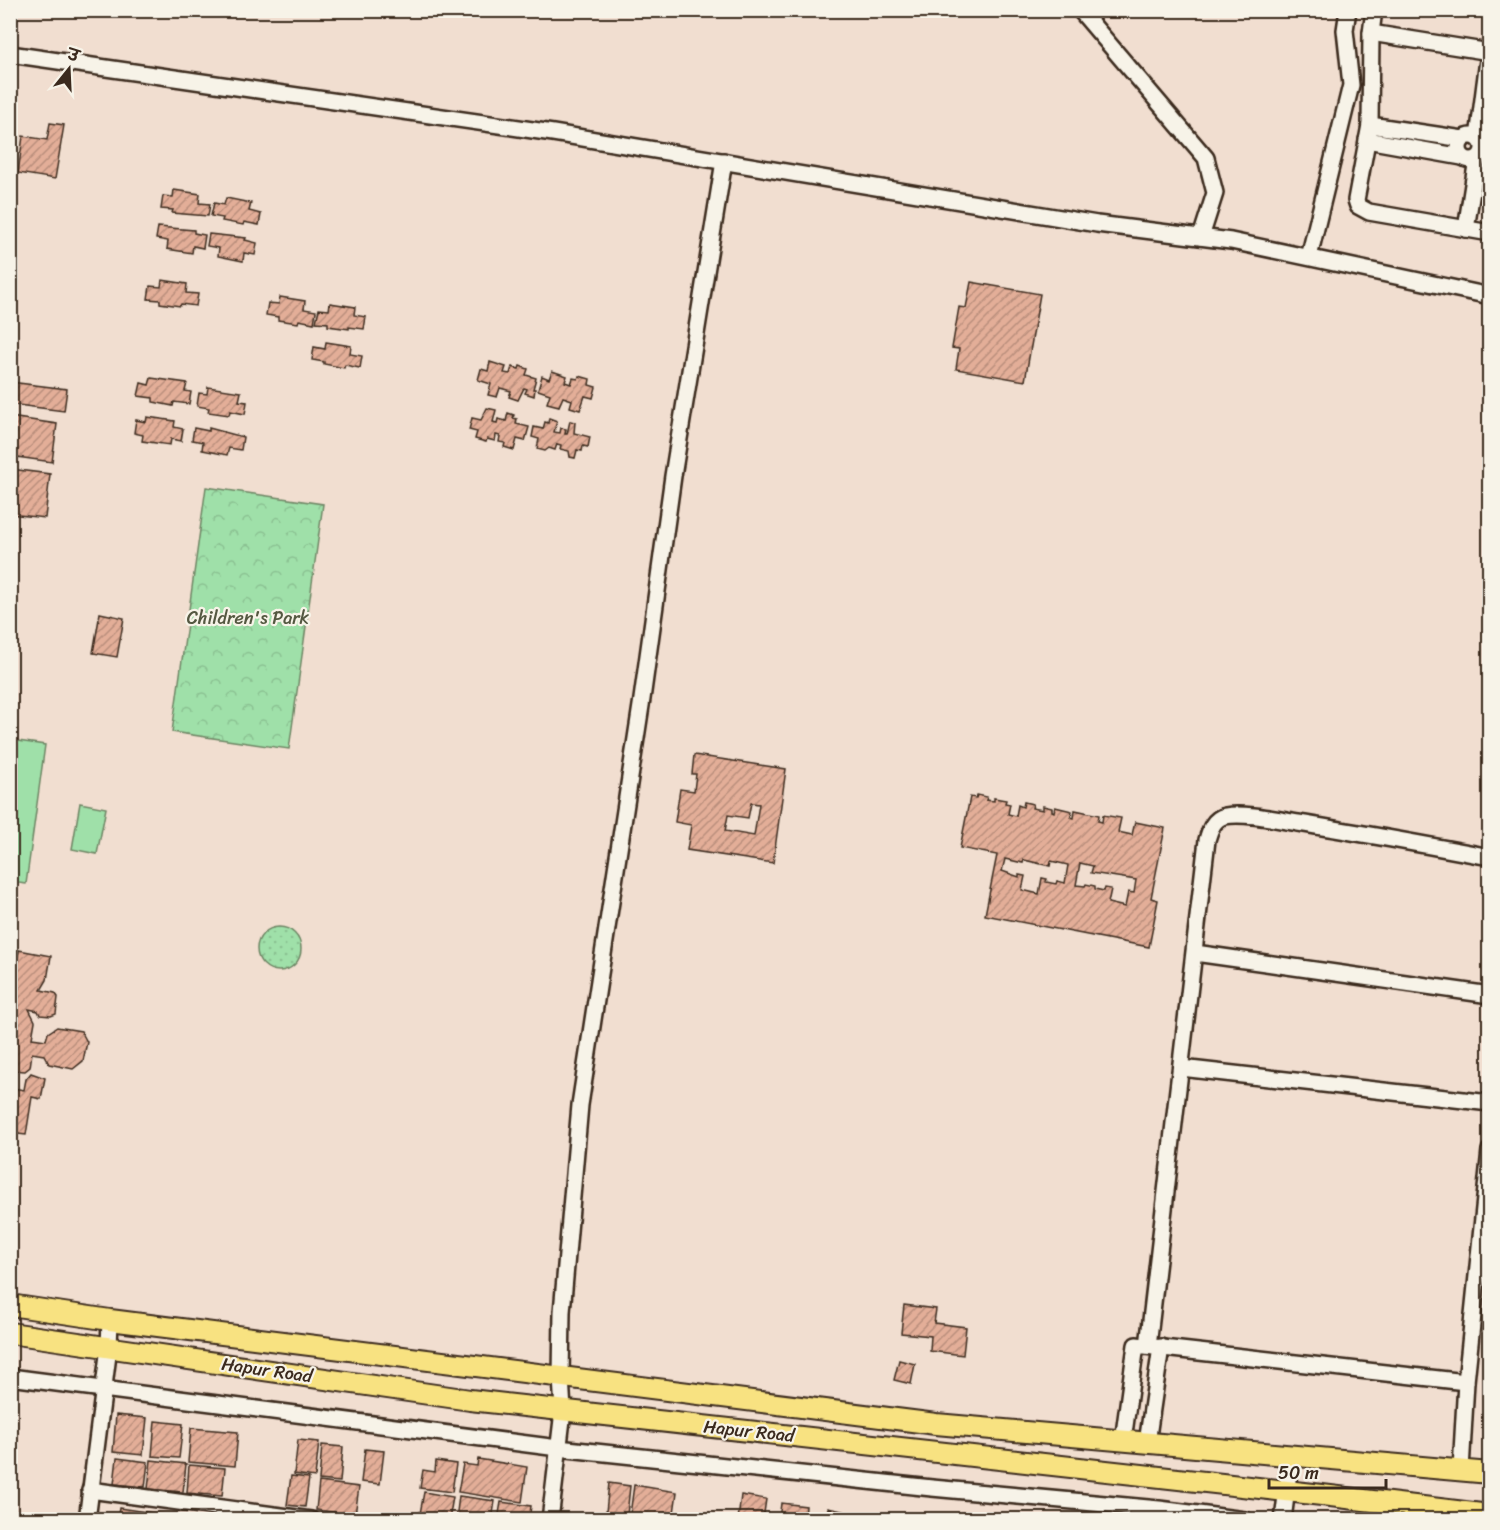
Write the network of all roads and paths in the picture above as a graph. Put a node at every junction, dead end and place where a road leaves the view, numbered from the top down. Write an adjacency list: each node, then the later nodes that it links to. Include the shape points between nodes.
1 (1080, 10): 13 (street, via 1206,158 1215,193)
2 (1348, 10): 14 (street, via 1345,30 1351,85)
3 (1374, 10): 4 (street)
4 (1371, 33): 5 (street); 7 (street)
5 (1489, 52): 8 (street)
6 (10, 54): 10 (street)
7 (1369, 132): 8 (street); 9 (street); 11 (street, via 1358,207)
8 (1471, 139): 9 (street, via 1459,146); 9 (street, via 1481,141 1483,149)
9 (1470, 158): 11 (street)
10 (724, 161): 13 (street, via 1097,224); 28 (street, via 580,1105 562,1312)
11 (1466, 229): 12 (street)
12 (1490, 232)
13 (1201, 237): 14 (street)
14 (1309, 257): 15 (street)
15 (1490, 296)
16 (1490, 857): 17 (street, via 1254,816 1225,816 1211,827 1207,840)
17 (1195, 953): 18 (street); 19 (street)
18 (1490, 995)
19 (1181, 1068): 20 (street); 25 (street)
20 (1490, 1102)
21 (1490, 1150): 29 (street)
22 (10, 1305): 23 (main road, Hapur Road)
23 (110, 1320): 26 (street); 28 (main road, Hapur Road)
24 (10, 1333): 26 (main road, Hapur Road)
25 (1154, 1346): 29 (street); 32 (street, via 1136,1345); 33 (street)
26 (109, 1347): 30 (street); 31 (main road, Hapur Road)
27 (10, 1377): 30 (street)
28 (561, 1377): 31 (street); 32 (main road, Hapur Road, via 936,1424)
29 (1466, 1382): 36 (street)
30 (104, 1389): 34 (street); 38 (street)
31 (563, 1411): 34 (street); 39 (main road, Hapur Road)
32 (1123, 1441): 33 (main road, Hapur Road)
33 (1147, 1443): 35 (main road, Hapur Road)
34 (558, 1448): 41 (street); 46 (street)
35 (1291, 1456): 36 (main road, Hapur Road); 39 (street)
36 (1461, 1470): 37 (main road, Hapur Road)
37 (1490, 1473)
38 (90, 1490): 40 (street); 44 (street)
39 (1288, 1491): 42 (main road, Hapur Road); 48 (street)
40 (196, 1512): 43 (street)
41 (1159, 1514): 47 (street)
42 (1490, 1515)
43 (285, 1518): 45 (street)
44 (87, 1520)
45 (311, 1520)
46 (550, 1520)
47 (1245, 1520)
48 (1283, 1520)

